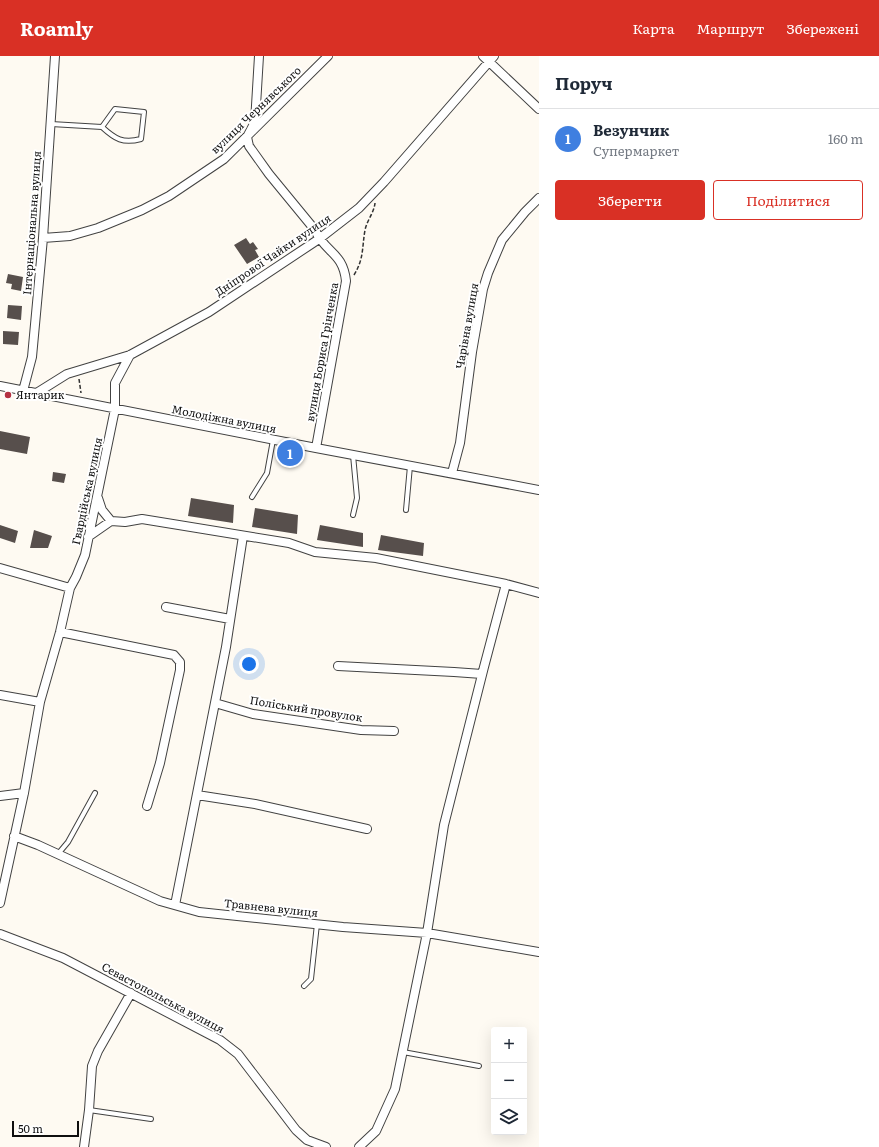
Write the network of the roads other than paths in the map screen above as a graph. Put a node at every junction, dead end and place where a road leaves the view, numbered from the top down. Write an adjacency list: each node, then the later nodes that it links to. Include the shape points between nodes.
1 (55, 56): 6 (street, Інтернаціональна вулиця)
2 (259, 56): 8 (street, via 255,122)
3 (328, 56): 8 (street, вулиця Чернявського)
4 (489, 58): 5 (street); 11 (street, Дніпрової Чайки вулиця, via 436,124 359,208)
5 (539, 109)
6 (50, 124): 7 (lane); 10 (street, Інтернаціональна вулиця)
7 (102, 127): 7 (lane, via 115,109 144,112 141,139 131,142 113,137)
8 (247, 137): 10 (street, вулиця Чернявського, via 214,166 169,196 142,210 70,236); 11 (street, вулиця Бориса Грінченка, via 249,146 315,230)
9 (539, 198): 21 (street, Чарівна вулиця, via 502,240 488,273 472,352 460,442)
10 (43, 238): 14 (street, Інтернаціональна вулиця, via 32,357)
11 (319, 239): 12 (street, Дніпрової Чайки вулиця, via 209,312); 18 (street, вулиця Бориса Грінченка, via 342,263 346,281)
12 (130, 355): 15 (street, Дніпрової Чайки вулиця, via 67,374); 16 (street, Гвардійська вулиця, via 115,383)
13 (0, 386): 14 (street, Молодіжна вулиця)
14 (23, 391): 15 (street, Молодіжна вулиця)
15 (35, 394): 16 (street, Молодіжна вулиця)
16 (115, 409): 17 (street, Молодіжна вулиця); 23 (street, Гвардійська вулиця)
17 (273, 440): 18 (street, Молодіжна вулиця); 24 (lane, via 267,473)
18 (316, 448): 19 (street, Молодіжна вулиця)
19 (353, 455): 20 (street, Молодіжна вулиця); 26 (lane, via 357,498)
20 (410, 465): 21 (street, Молодіжна вулиця); 25 (lane)
21 (452, 473): 22 (street, Молодіжна вулиця)
22 (539, 490)
23 (97, 495): 27 (street, via 102,510); 29 (street, Гвардійська вулиця)
24 (252, 497)
25 (406, 510)
26 (353, 515)
27 (111, 521): 28 (street, via 142,519); 29 (street)
28 (243, 536): 31 (street, via 289,543 315,552 376,558); 35 (street)
29 (88, 537): 32 (street, Гвардійська вулиця, via 85,555)
30 (0, 568): 32 (street)
31 (506, 584): 33 (street); 38 (street)
32 (70, 588): 36 (street, Гвардійська вулиця)
33 (539, 593)
34 (166, 607): 35 (street)
35 (230, 619): 41 (street)
36 (60, 632): 40 (street, Гвардійська вулиця); 47 (street, via 174,655 180,662 160,764)
37 (338, 666): 38 (street)
38 (482, 674): 54 (street, via 444,826)
39 (0, 695): 40 (street)
40 (40, 702): 43 (street, Гвардійська вулиця)
41 (215, 703): 42 (street, Поліський провулок, via 253,714 361,730); 45 (street)
42 (394, 731)
43 (24, 793): 46 (street); 49 (street, Гвардійська вулиця)
44 (95, 793): 50 (lane, via 68,842)
45 (197, 795): 48 (street, via 255,804); 52 (street)
46 (0, 796)
47 (147, 806)
48 (367, 830)
49 (14, 836): 50 (street, Травнева вулиця); 51 (street, Гвардійська вулиця)
50 (58, 854): 52 (street, Травнева вулиця)
51 (0, 903)
52 (175, 906): 53 (street, Травнева вулиця, via 199,912)
53 (317, 924): 54 (street, Травнева вулиця); 57 (lane, via 311,979)
54 (427, 933): 56 (street, Травнева вулиця); 59 (street)
55 (0, 934): 58 (street, Севастопольська вулиця, via 62,958)
56 (539, 952)
57 (304, 986)
58 (131, 993): 61 (street, via 92,1066); 63 (street, Севастопольська вулиця, via 220,1040 238,1054 296,1130)
59 (402, 1052): 60 (lane); 66 (street, via 395,1089 386,1110 376,1131)
60 (479, 1066)
61 (89, 1110): 62 (lane); 64 (street)
62 (151, 1119)
63 (312, 1145): 65 (street, Севастопольська вулиця)
64 (84, 1147)
65 (326, 1147)
66 (359, 1147)

